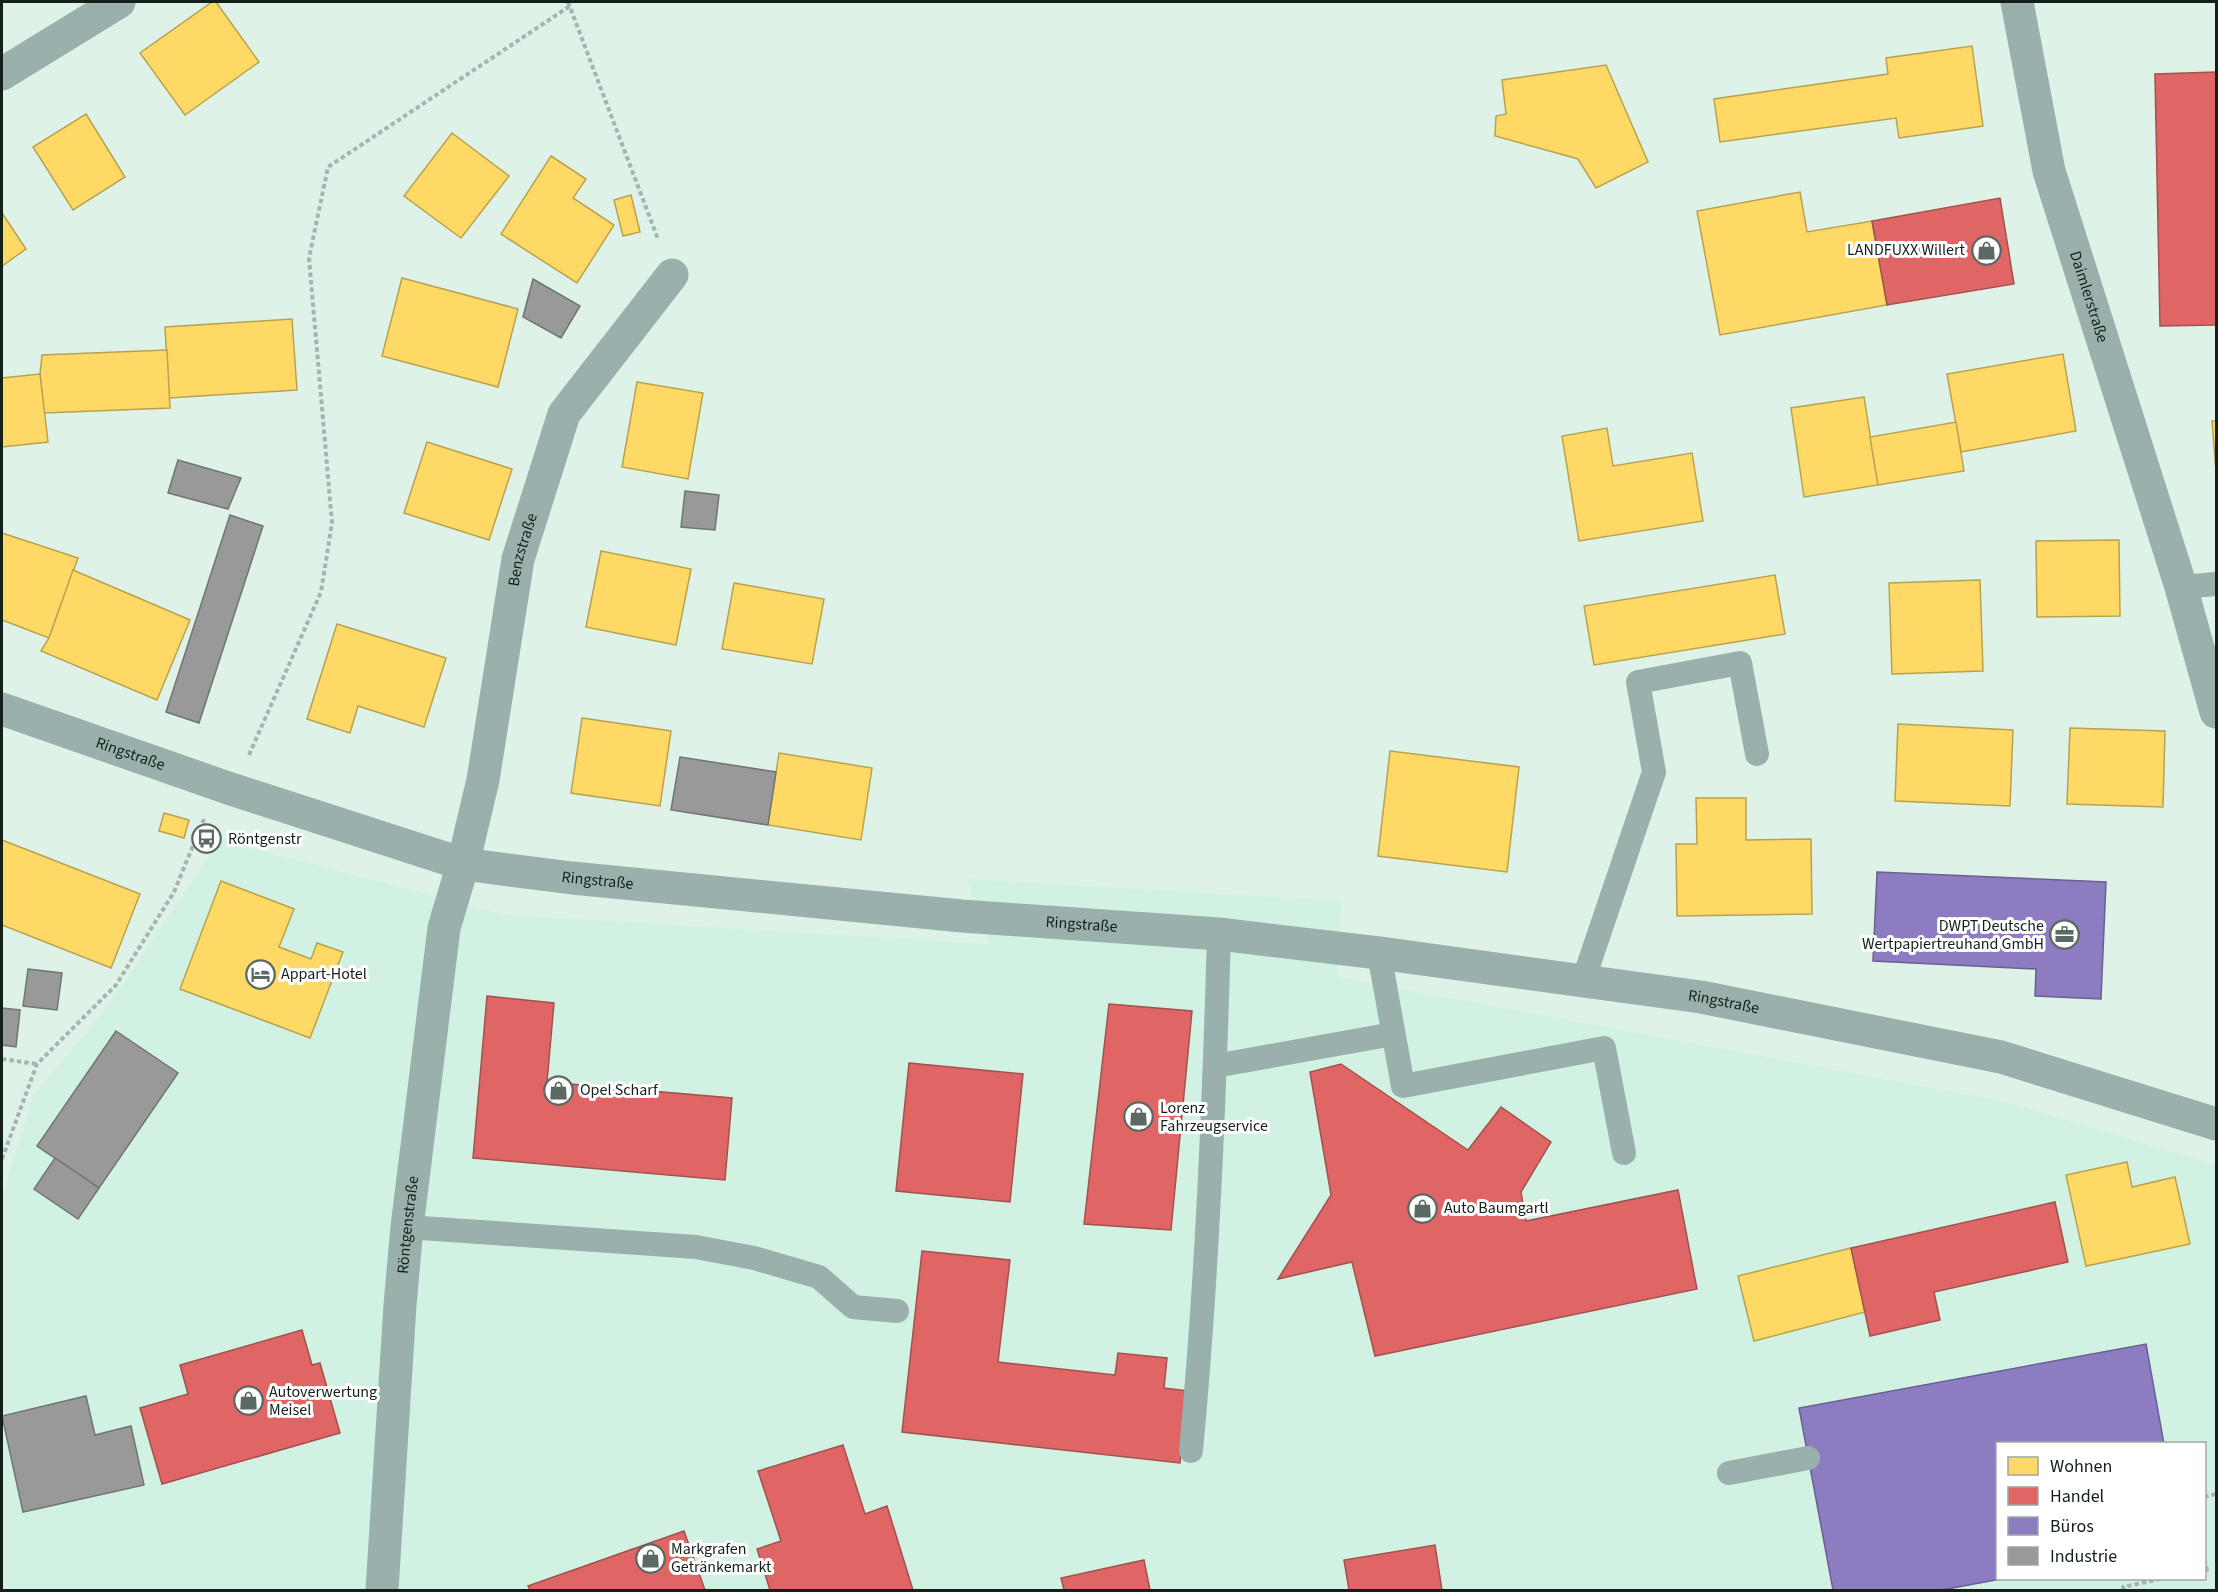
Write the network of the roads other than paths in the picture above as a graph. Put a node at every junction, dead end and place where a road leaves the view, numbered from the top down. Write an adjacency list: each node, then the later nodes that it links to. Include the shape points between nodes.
1 (119, 2): 3 (street)
2 (2017, 2): 6 (street, Daimlerstraße, via 2049,171)
3 (2, 74)
4 (672, 275): 10 (street, Benzstraße, via 564,414 518,559 483,780)
5 (2217, 584): 6 (lane)
6 (2181, 587): 8 (street, Daimlerstraße)
7 (2, 709): 10 (street, Ringstraße)
8 (2217, 712)
9 (1757, 754): 13 (lane, via 1740,663 1638,682 1654,772)
10 (464, 864): 11 (street, Ringstraße, via 572,879 962,916); 18 (street, Röntgenstraße, via 444,928)
11 (1219, 934): 12 (street, Ringstraße); 15 (lane)
12 (1379, 953): 13 (street, Ringstraße); 14 (lane)
13 (1583, 981): 16 (street, Ringstraße, via 1701,997 2001,1057)
14 (1393, 1034): 15 (lane); 17 (lane, via 1403,1086 1604,1048)
15 (1215, 1066): 20 (lane)
16 (2217, 1124)
17 (1624, 1153)
18 (407, 1227): 19 (lane, via 696,1247 754,1258 819,1277 853,1307); 23 (street, Röntgenstraße)
19 (897, 1311)
20 (1191, 1451)
21 (1808, 1458): 22 (lane)
22 (1729, 1473)
23 (382, 1590)

